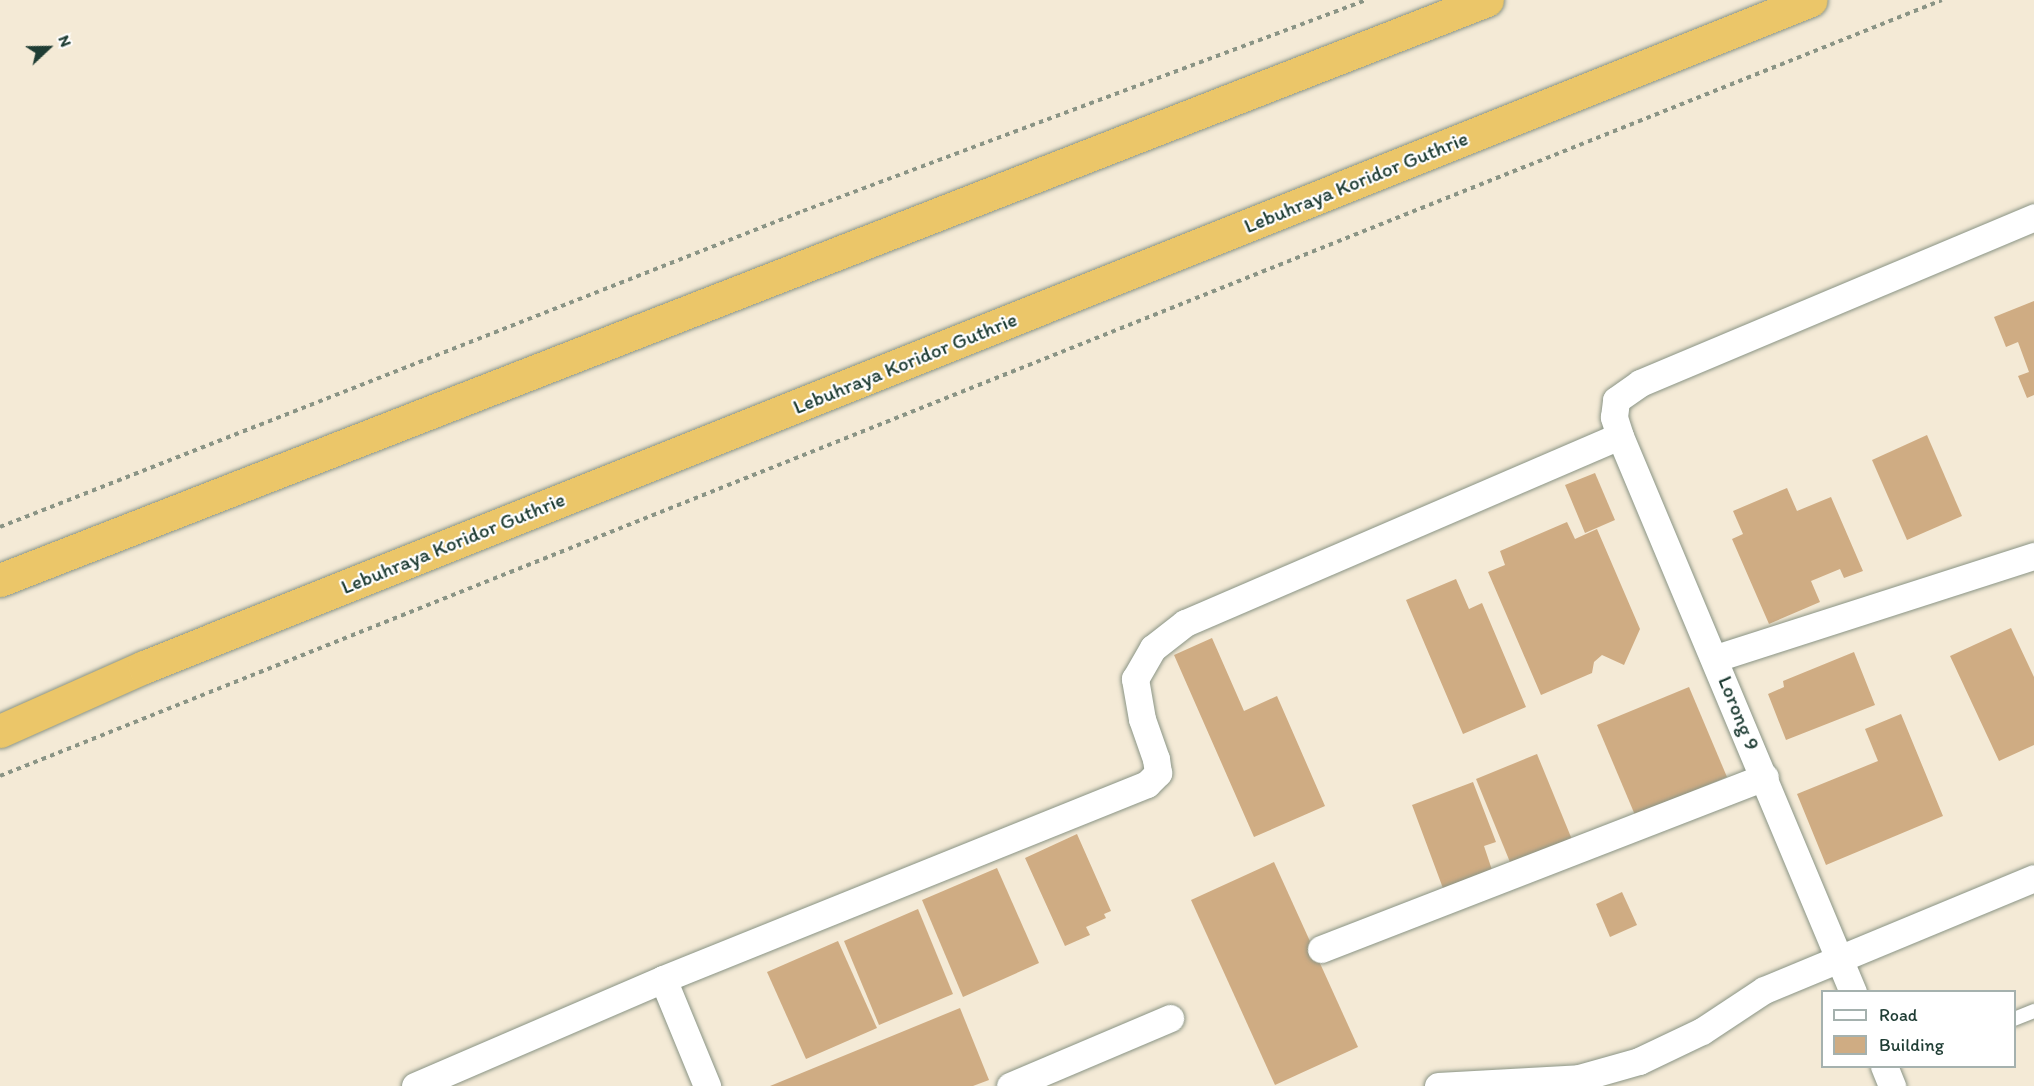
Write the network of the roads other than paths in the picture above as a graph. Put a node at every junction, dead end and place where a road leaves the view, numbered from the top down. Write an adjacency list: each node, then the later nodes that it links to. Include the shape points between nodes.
1 (1487, 0): 6 (highway)
2 (1811, 0): 8 (highway, Lebuhraya Koridor Guthrie, via 166,658)
3 (2034, 217): 4 (street, Lorong 9, via 1626,390 1616,400 1614,417)
4 (1620, 436): 7 (street, Lorong 9); 13 (street, via 1185,623 1154,648 1135,679 1158,773 1147,784)
5 (2034, 556): 7 (street)
6 (0, 580)
7 (1716, 658): 9 (street, Lorong 9)
8 (0, 730)
9 (1765, 777): 11 (street); 12 (street, Lorong 9)
10 (2034, 878): 12 (street)
11 (1321, 949)
12 (1840, 960): 14 (street, Lorong 9); 21 (street, via 1764,990 1702,1031 1639,1061 1579,1078)
13 (663, 979): 18 (street); 19 (street)
14 (1852, 990)
15 (2034, 1011): 17 (lane)
16 (1170, 1018): 20 (street)
17 (2016, 1018)
18 (415, 1086)
19 (707, 1086)
20 (1010, 1086)
21 (1438, 1086)

